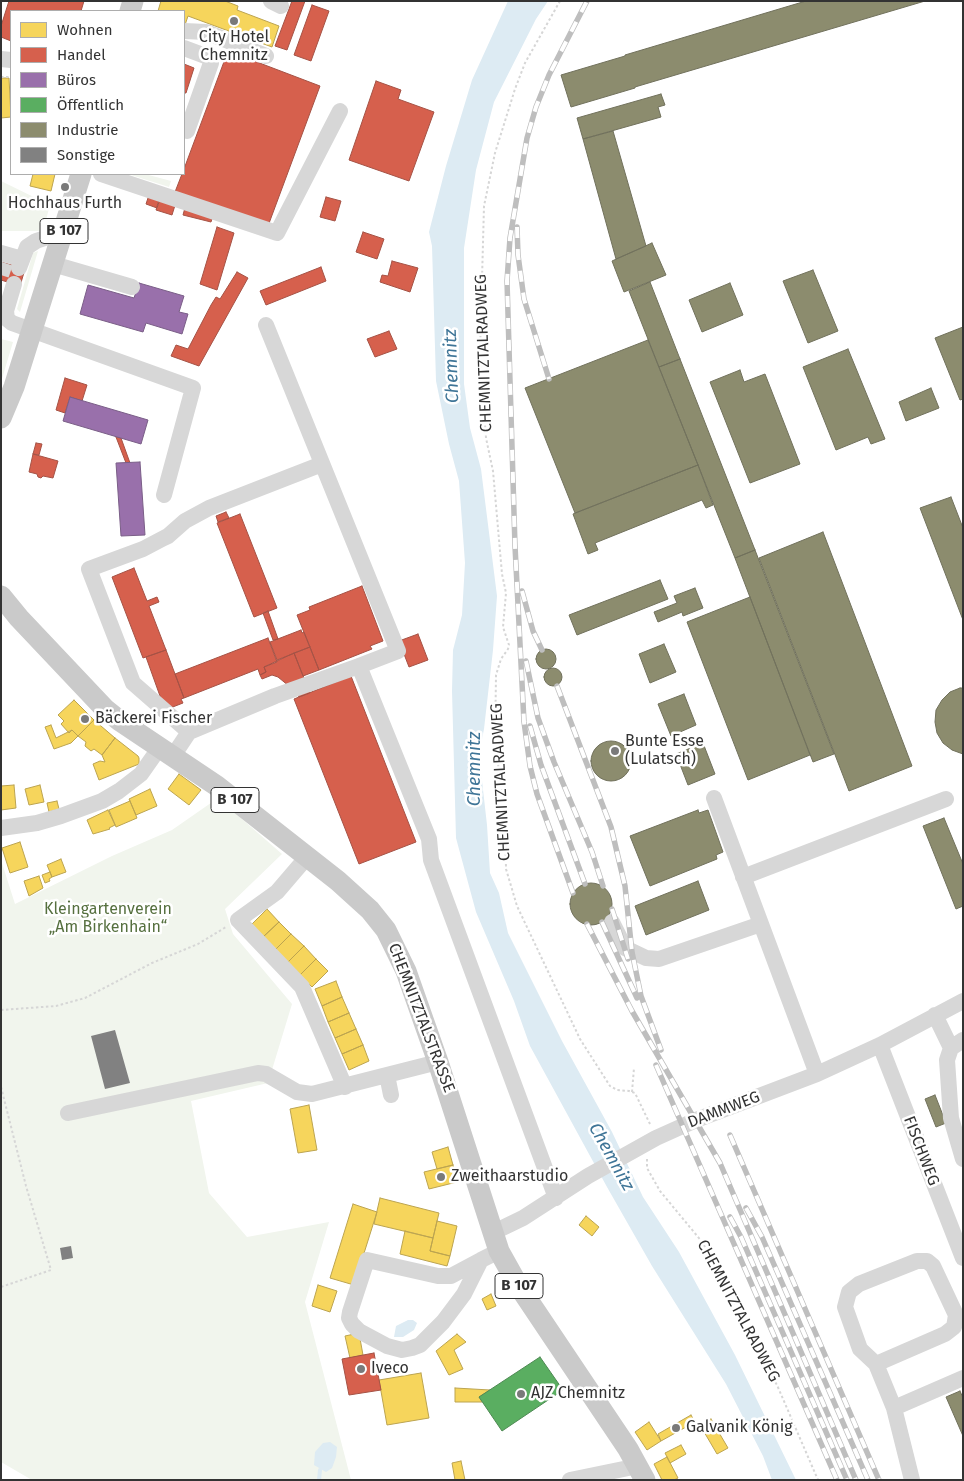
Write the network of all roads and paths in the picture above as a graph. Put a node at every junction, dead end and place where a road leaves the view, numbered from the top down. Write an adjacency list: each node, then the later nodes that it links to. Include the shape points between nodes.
1 (560, 1): 42 (path, CHEMNITZTALRADWEG, via 525,63 515,89 495,153 484,206 480,353 486,438 493,471 506,593 503,627 509,645 496,675 495,744 505,810 506,869 517,906 580,1040 605,1080 613,1088)
2 (185, 31): 4 (street, via 206,32)
3 (185, 48): 6 (street, via 208,57 211,63)
4 (266, 56)
5 (340, 111): 8 (street, via 277,233)
6 (187, 131)
7 (81, 175): 9 (main road, B 107)
8 (104, 175)
9 (63, 232): 10 (street, via 36,241); 11 (main road, B 107)
10 (11, 260)
11 (53, 264): 13 (street); 15 (main road, B 107)
12 (12, 286): 15 (street, via 7,319)
13 (132, 287)
14 (266, 325): 17 (street)
15 (32, 329): 16 (main road, B 107); 18 (street, via 194,388)
16 (1, 418)
17 (322, 464): 20 (street, via 398,651); 21 (street, via 209,508 143,549 89,569 133,683)
18 (164, 495)
19 (1, 596): 22 (main road, CHEMNITZTALSTRASSE / B 107, via 105,709)
20 (359, 666): 21 (street, via 275,696); 48 (street, via 429,839 431,860)
21 (190, 732): 22 (street)
22 (167, 752): 25 (street, via 119,792 102,801 37,823); 26 (main road, CHEMNITZTALSTRASSE / B 107)
23 (714, 798): 27 (street)
24 (946, 799): 27 (street)
25 (1, 828)
26 (307, 857): 28 (street, via 277,892); 36 (main road, CHEMNITZTALSTRASSE / B 107, via 359,899 386,930 406,970)
27 (743, 877): 30 (street)
28 (238, 920): 32 (path, via 198,944 152,963 85,998 56,1006); 41 (street, via 302,987)
29 (612, 922): 30 (street, via 625,948 646,958 659,959)
30 (761, 924): 38 (street)
31 (963, 1001): 33 (street, DAMMWEG)
32 (1, 1010)
33 (935, 1016): 34 (street); 35 (street, DAMMWEG)
34 (957, 1044): 47 (street, via 947,1060 951,1118)
35 (880, 1045): 38 (street, DAMMWEG); 50 (street, FISCHWEG)
36 (438, 1062): 39 (street); 49 (main road, CHEMNITZTALSTRASSE / B 107, via 471,1161)
37 (634, 1068): 42 (path)
38 (817, 1074): 45 (street, DAMMWEG)
39 (387, 1076): 41 (street); 43 (street)
40 (1, 1087): 51 (path, via 51,1270)
41 (345, 1087): 44 (street, via 312,1094 297,1092 266,1074 258,1073)
42 (632, 1092): 45 (path, via 638,1097)
43 (391, 1095)
44 (68, 1113)
45 (656, 1138): 48 (street, DAMMWEG)
46 (648, 1158): 57 (path, CHEMNITZTALRADWEG, via 646,1168 660,1191 703,1243 754,1347 777,1386)
47 (963, 1159)
48 (556, 1198): 49 (street, DAMMWEG, via 523,1218)
49 (491, 1248): 49 (street, DAMMWEG, via 451,1276 367,1260 350,1312 352,1324 387,1346 402,1350 420,1345 443,1322); 55 (main road, CHEMNITZTALSTRASSE / B 107, via 613,1424)
50 (963, 1258)
51 (1, 1287)
52 (876, 1364): 52 (street, via 860,1349 845,1307 849,1292 859,1284 917,1261 926,1261 933,1266 956,1315 954,1327); 54 (street)
53 (963, 1378): 54 (street)
54 (894, 1408): 58 (street)
55 (642, 1473): 56 (street)
56 (570, 1480)
57 (818, 1480)
58 (912, 1480)

